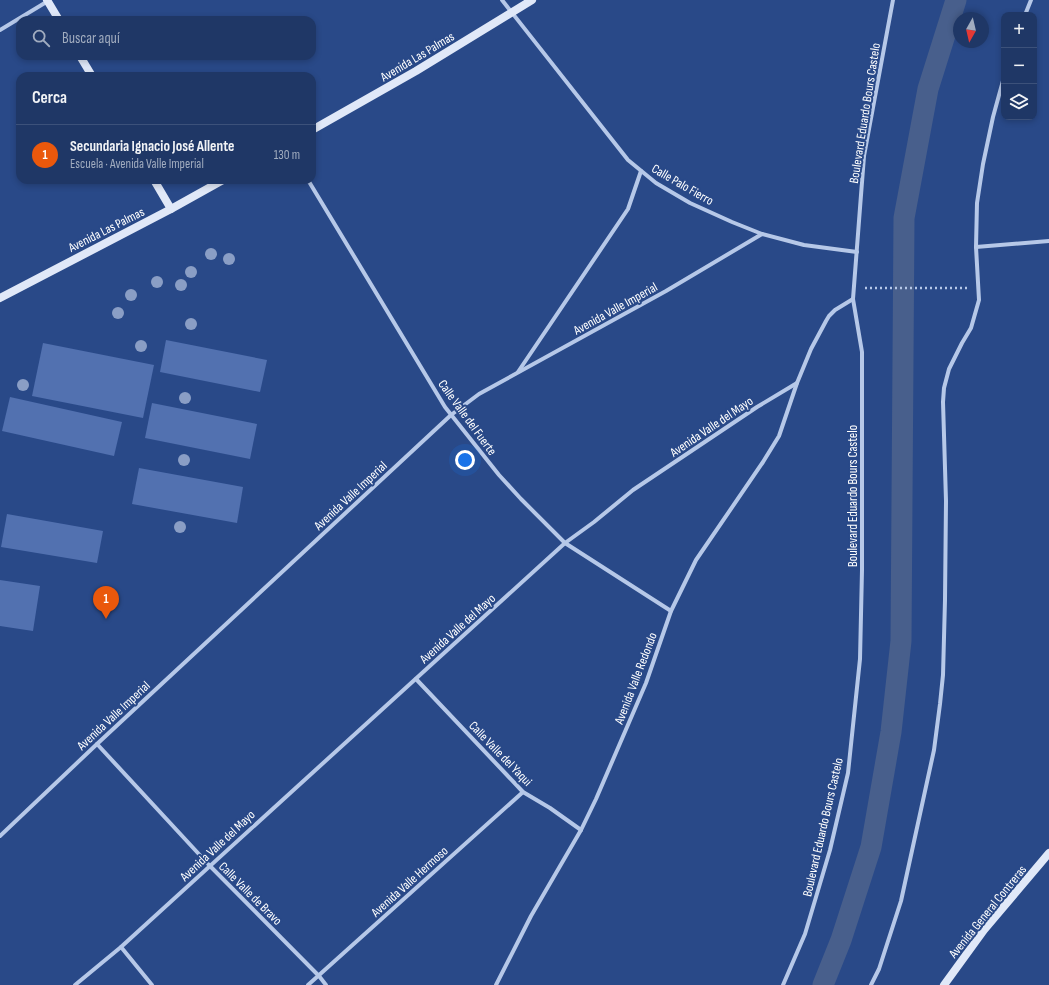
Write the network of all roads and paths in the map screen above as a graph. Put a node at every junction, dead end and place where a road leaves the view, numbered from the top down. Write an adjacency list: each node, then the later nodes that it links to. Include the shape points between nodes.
1 (48, 0): 8 (street); 9 (main road)
2 (502, 0): 7 (street, Calle Palo Fierro)
3 (532, 0): 7 (main road, Avenida Las Palmas)
4 (893, 0): 24 (street, Boulevard Eduardo Bours Castelo, via 864,156)
5 (1031, 0): 6 (street)
6 (1026, 12)
7 (512, 13): 15 (main road, Avenida Las Palmas); 16 (street, Calle Palo Fierro, via 628,160)
8 (22, 16)
9 (57, 16)
10 (16, 20): 11 (street)
11 (0, 30)
12 (82, 60): 13 (main road)
13 (90, 72)
14 (1002, 84): 23 (street, via 983,164 977,204)
15 (316, 128)
16 (641, 171): 21 (street, Calle Palo Fierro, via 690,203); 29 (street, via 628,209)
17 (156, 184): 20 (main road)
18 (216, 184): 20 (main road, Avenida Las Palmas)
19 (310, 184): 31 (street, Calle Valle del Fuerte)
20 (171, 209): 27 (main road, Avenida Las Palmas)
21 (762, 234): 24 (street, Calle Palo Fierro, via 804,244); 29 (street, Avenida Valle Imperial, via 666,291)
22 (1049, 241): 23 (street)
23 (976, 247): 49 (street, via 979,300 971,328 949,369 944,388 946,501 943,675 934,750 901,901)
24 (857, 252): 28 (street, Boulevard Eduardo Bours Castelo)
25 (864, 288): 26 (path)
26 (968, 288)
27 (0, 298)
28 (853, 299): 30 (street, via 835,310 826,321); 48 (street, Boulevard Eduardo Bours Castelo, via 862,352 860,659 848,774 841,804 805,934)
29 (516, 374): 31 (street, Avenida Valle Imperial, via 479,394)
30 (797, 383): 32 (street, Avenida Valle del Mayo, via 633,490); 33 (street, Avenida Valle Redondo, via 778,436 696,560)
31 (451, 415): 32 (street, Calle Valle del Fuerte, via 503,480); 35 (street, Avenida Valle Imperial)
32 (565, 543): 33 (street, Calle Valle del Fuerte); 34 (street, Avenida Valle del Mayo)
33 (671, 611): 37 (street, Avenida Valle Redondo, via 646,683)
34 (416, 679): 36 (street, Calle Valle del Yaqui); 40 (street, Avenida Valle del Mayo)
35 (96, 744): 38 (street, Avenida Valle Imperial); 40 (street, Calle Valle de Bravo)
36 (523, 792): 37 (street, Calle Valle del Yaqui); 42 (street, Avenida Valle Hermoso)
37 (581, 830): 47 (street, Avenida Valle Redondo, via 531,916)
38 (0, 836)
39 (1049, 853): 50 (main road, Avenida General Contreras, via 984,930)
40 (210, 865): 41 (street, Avenida Valle del Mayo); 42 (street, Calle Valle de Bravo)
41 (121, 947): 43 (street, Avenida Valle del Mayo); 44 (street)
42 (319, 976): 45 (street, Avenida Valle Hermoso); 46 (street, Calle Valle de Bravo)
43 (75, 985)
44 (152, 985)
45 (308, 985)
46 (326, 985)
47 (496, 985)
48 (783, 985)
49 (872, 985)
50 (944, 985)

